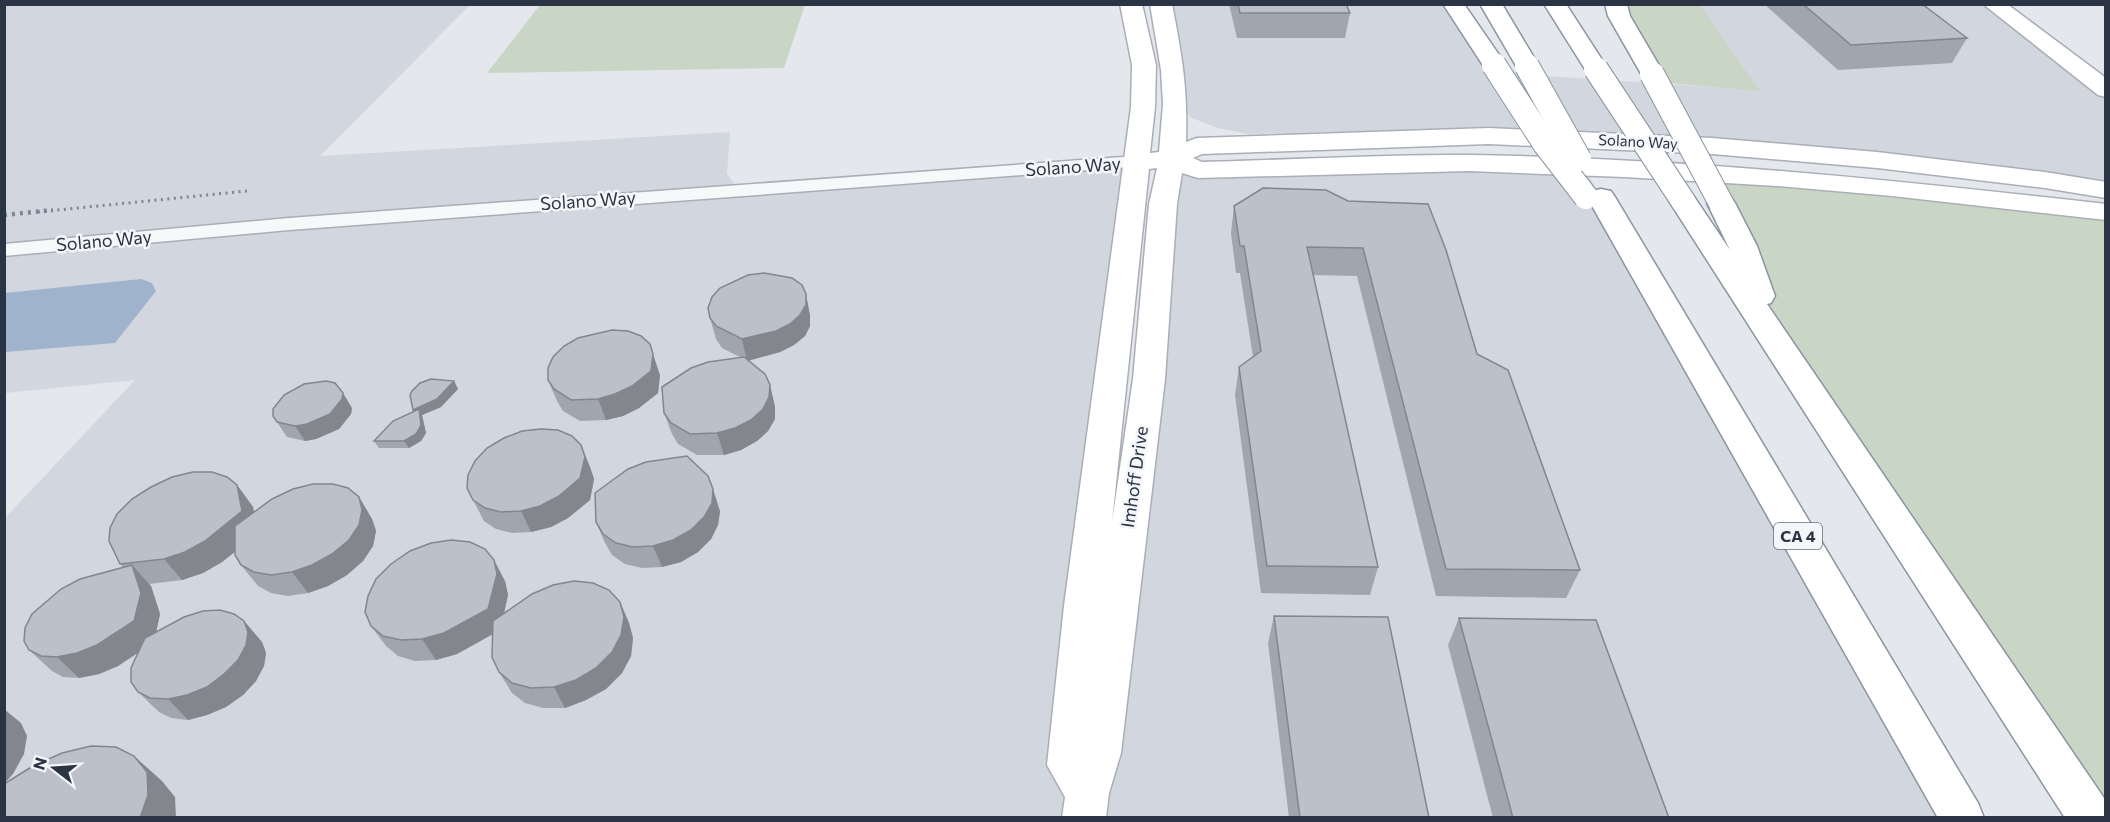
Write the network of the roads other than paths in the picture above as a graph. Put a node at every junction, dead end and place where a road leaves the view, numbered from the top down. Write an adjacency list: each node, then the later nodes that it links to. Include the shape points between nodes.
1 (1131, 4): 14 (main road, Imhoff Drive, via 1144,65)
2 (1161, 4): 11 (main road, Imhoff Drive, via 1173,70)
3 (1453, 4): 18 (main road, bridge, via 1545,144)
4 (1491, 4): 18 (main road, CA 4, bridge)
5 (1555, 4): 21 (main road, bridge)
6 (1616, 4): 21 (main road, bridge, via 1743,246)
7 (1993, 4): 10 (main road)
8 (2024, 4): 9 (main road)
9 (2106, 64)
10 (2106, 90)
11 (1174, 104): 12 (main road, via 1192,118 1218,129 1248,134 1395,131); 13 (main road, Imhoff Drive)
12 (1421, 138): 13 (main road, Solano Way, via 1197,146); 15 (main road, Solano Way, via 1489,136 1712,146)
13 (1172, 159): 14 (main road, Solano Way); 19 (main road, Solano Way, via 1198,170 1470,163 1777,178); 22 (main road, Imhoff Drive, via 1162,204 1149,379 1100,753)
14 (1136, 162): 20 (street, Solano Way, via 335,220); 22 (main road, Imhoff Drive, via 1068,765)
15 (2045, 180): 16 (main road); 17 (main road, Solano Way)
16 (2106, 181)
17 (2106, 190)
18 (1594, 197): 23 (main road, CA 4, via 1635,254)
19 (2106, 212)
20 (4, 250)
21 (1773, 335): 24 (main road)
22 (1086, 805)
23 (1962, 818)
24 (2091, 818)

